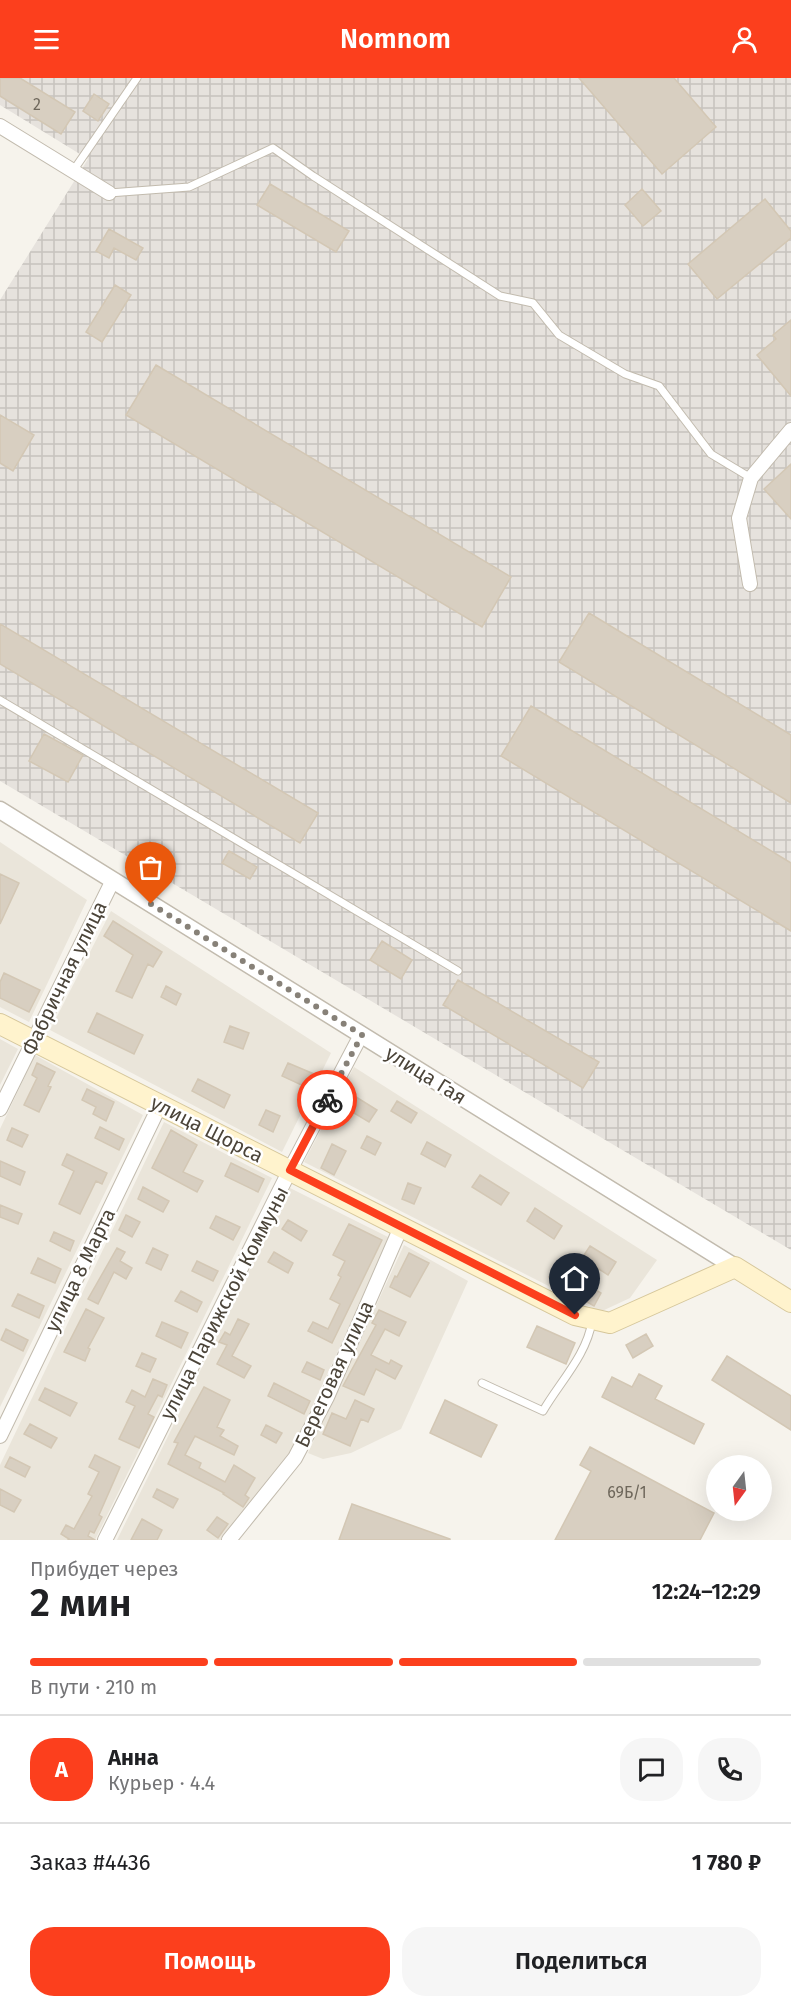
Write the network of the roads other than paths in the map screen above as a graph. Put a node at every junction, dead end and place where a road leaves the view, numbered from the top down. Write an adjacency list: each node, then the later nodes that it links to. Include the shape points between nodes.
1 (137, 78): 3 (lane)
2 (0, 126): 3 (street)
3 (72, 171): 4 (street)
4 (109, 193): 6 (lane, via 189,187 273,148 500,296 533,303 559,335 625,374 659,386 711,454)
5 (791, 430): 6 (street)
6 (751, 477): 7 (street, via 739,518)
7 (750, 584)
8 (0, 700): 11 (lane)
9 (0, 810): 10 (street, улица Гая)
10 (113, 880): 13 (street, улица Гая); 14 (street, Фабричная улица)
11 (458, 971)
12 (0, 1024): 14 (main road, улица Щорса)
13 (362, 1035): 17 (street, улица Парижской Коммуны); 19 (street, улица Гая)
14 (33, 1040): 15 (main road, улица Щорса); 16 (street, Фабричная улица)
15 (160, 1105): 17 (main road, улица Щорса); 23 (street, улица 8 Марта)
16 (0, 1109)
17 (290, 1170): 18 (main road, улица Щорса); 24 (street, улица Парижской Коммуны)
18 (401, 1227): 21 (main road, улица Щорса); 25 (street, Береговая улица, via 296,1458)
19 (735, 1267): 20 (main road, улица Гая); 21 (main road, via 610,1323)
20 (791, 1302)
21 (584, 1317): 22 (lane, via 590,1332 571,1371 543,1412)
22 (482, 1383)
23 (0, 1436)
24 (105, 1540)
25 (229, 1540)

